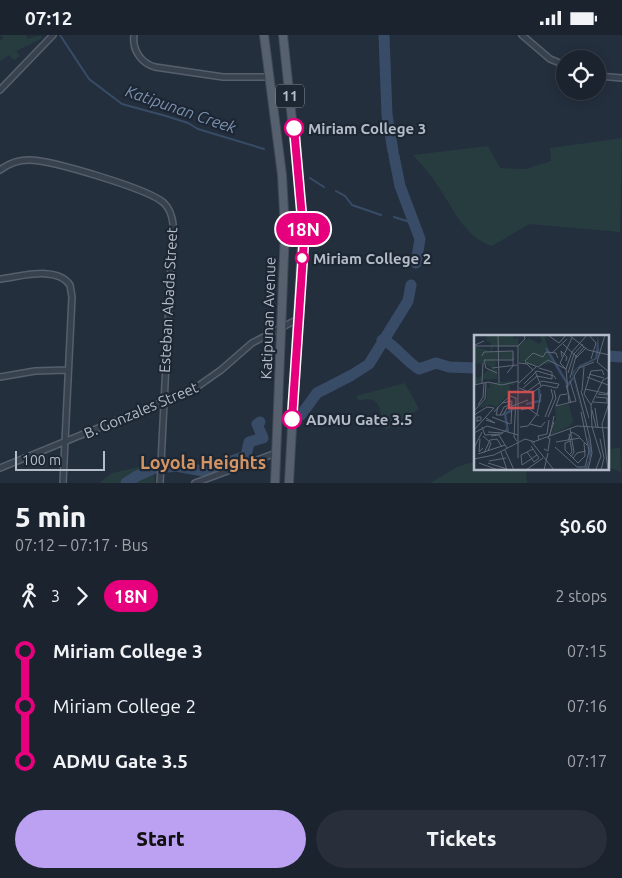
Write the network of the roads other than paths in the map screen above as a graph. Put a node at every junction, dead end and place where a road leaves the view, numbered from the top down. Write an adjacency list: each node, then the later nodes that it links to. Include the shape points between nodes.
1 (53, 35): 10 (street)
2 (134, 35): 7 (street, via 138,55 155,67 222,77)
3 (264, 35): 7 (main road, Katipunan Avenue / 11)
4 (283, 35): 13 (main road, Katipunan Avenue / 11, via 303,223)
5 (522, 35): 6 (street)
6 (556, 61)
7 (270, 77): 14 (main road, Katipunan Avenue / 11, via 285,230)
8 (606, 77): 9 (street)
9 (622, 79)
10 (0, 90)
11 (0, 170): 17 (street, Esteban Abada Street, via 24,161 49,163 147,193 169,209 173,224)
12 (0, 279): 15 (street, via 50,274 67,281 72,297)
13 (298, 319): 14 (street, B. Gonzales Street); 25 (main road, Katipunan Avenue / 11)
14 (281, 328): 17 (street, B. Gonzales Street, via 252,343 208,380); 19 (main road, Katipunan Avenue / 11)
15 (67, 371): 16 (street, via 35,371); 18 (street)
16 (0, 377)
17 (163, 403): 18 (street, B. Gonzales Street); 22 (street, Esteban Abada Street)
18 (65, 442): 20 (street, B. Gonzales Street); 21 (street)
19 (276, 453): 23 (street); 24 (main road, Katipunan Avenue / 11)
20 (0, 468)
21 (63, 483)
22 (160, 483)
23 (195, 483)
24 (275, 483)
25 (288, 483)

